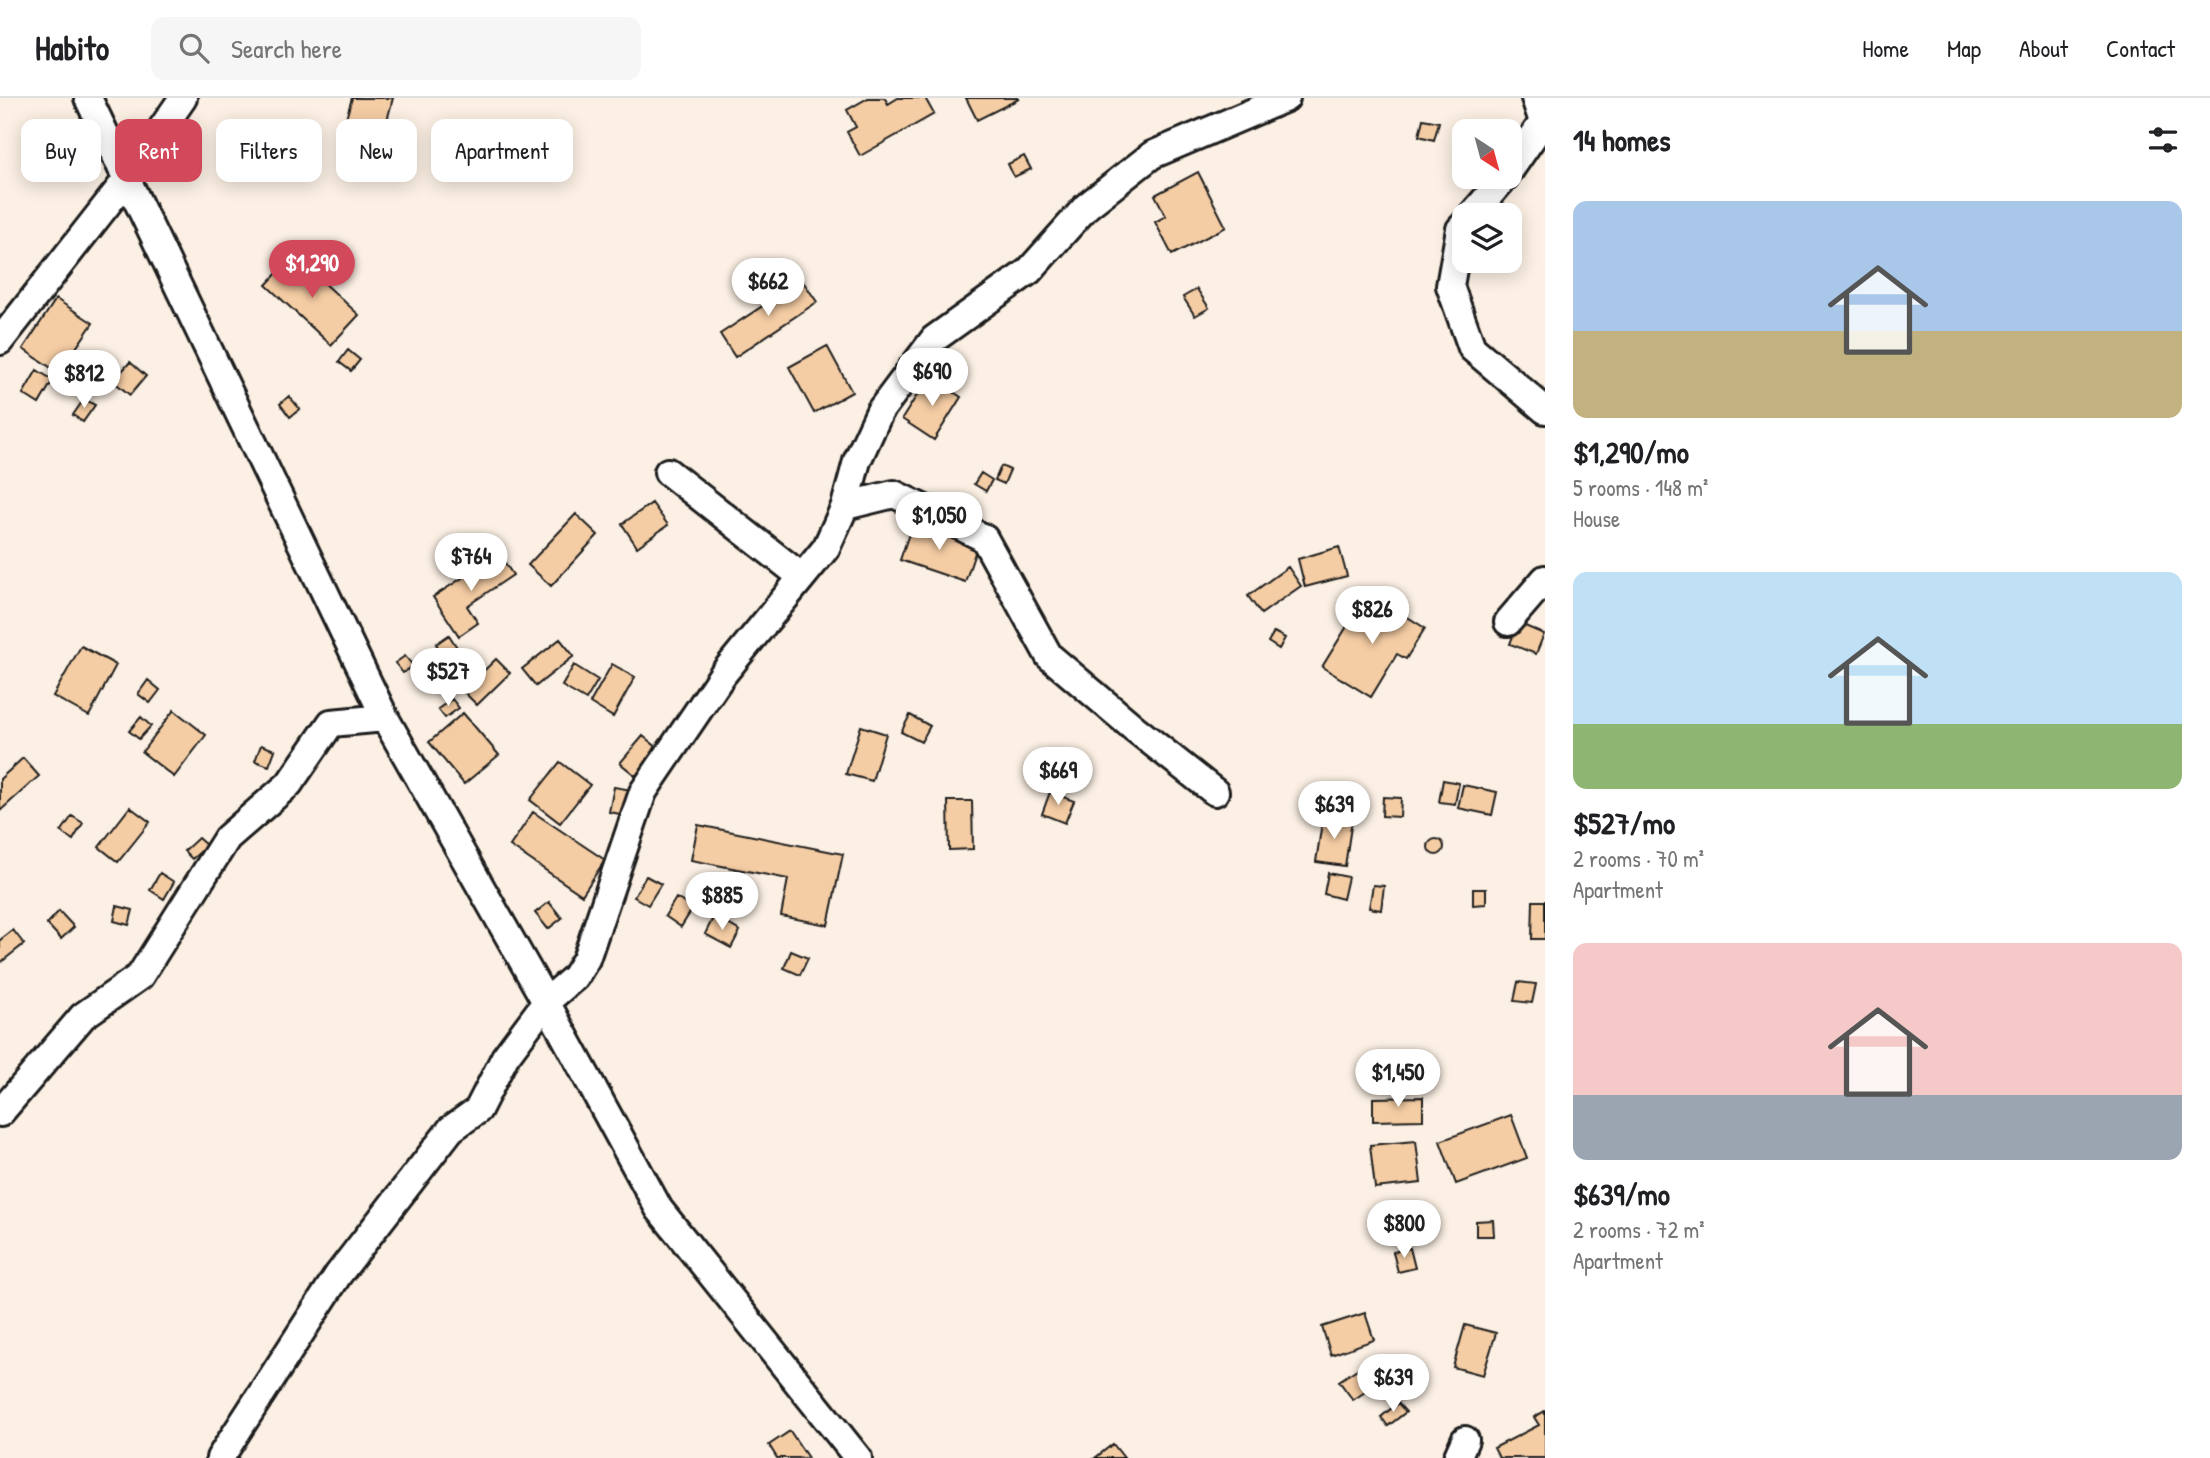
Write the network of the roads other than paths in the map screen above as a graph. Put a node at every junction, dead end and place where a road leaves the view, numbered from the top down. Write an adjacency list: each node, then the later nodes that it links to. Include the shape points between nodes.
1 (88, 98): 7 (street)
2 (183, 98): 5 (street)
3 (1286, 98): 16 (street, via 1152,155 1087,206 1029,271 934,339 880,411 857,461)
4 (1541, 114): 6 (street)
5 (168, 119)
6 (1522, 148)
7 (115, 154)
8 (125, 182): 13 (street)
9 (128, 182): 20 (street)
10 (1495, 189): 11 (street)
11 (1482, 203)
12 (1452, 273): 14 (street, via 1450,286 1472,348)
13 (0, 341)
14 (1545, 410)
15 (668, 472): 17 (street)
16 (845, 506): 17 (street, via 826,548); 21 (street, via 894,494 984,538 1049,656)
17 (802, 577): 22 (street, via 723,674 643,792 586,959 575,977)
18 (1545, 579): 19 (street)
19 (1508, 622)
20 (385, 718): 22 (street); 23 (street, via 331,723 289,784 227,838 140,976 83,1016)
21 (1215, 792)
22 (546, 1002): 24 (street, via 505,1057 478,1110 452,1129 338,1275); 25 (street, via 659,1209)
23 (0, 1113)
24 (220, 1458)
25 (858, 1458)

